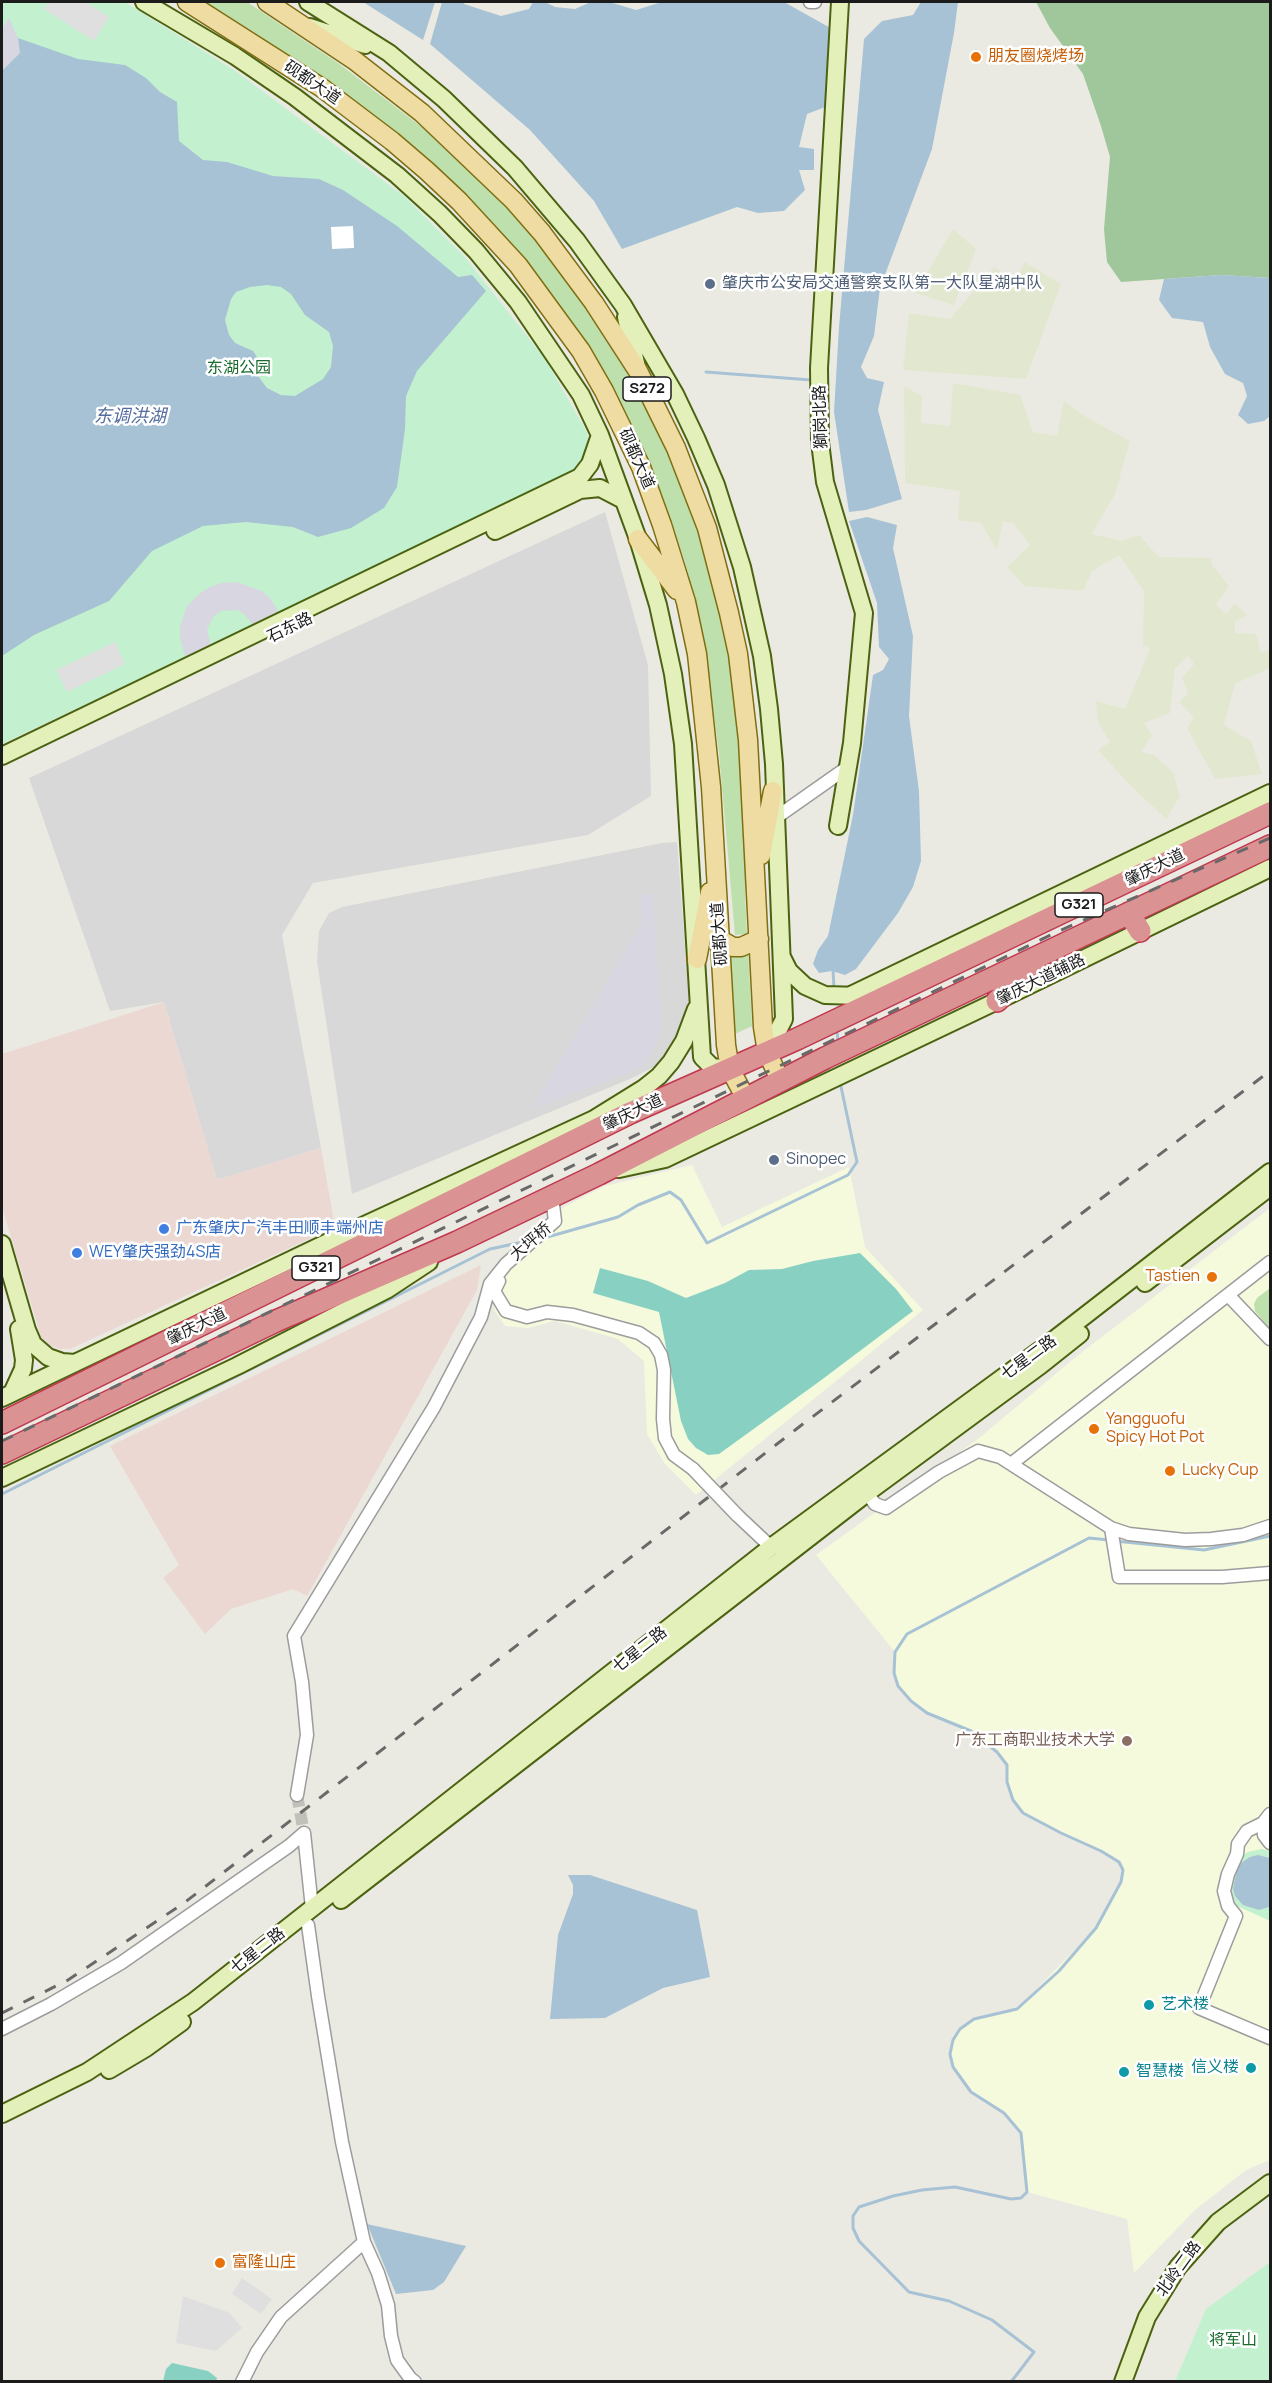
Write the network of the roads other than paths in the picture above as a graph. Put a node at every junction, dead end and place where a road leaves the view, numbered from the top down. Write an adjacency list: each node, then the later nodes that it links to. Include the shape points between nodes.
1 (144, 2): 10 (street)
2 (188, 2): 11 (main road, 砚都大道 / S272)
3 (267, 2): 8 (main road, S272)
4 (308, 2): 9 (street)
5 (810, 2): 6 (street)
6 (815, 2)
7 (840, 2): 22 (street, 獅岗北路, via 819,368 825,482 864,614)
8 (301, 24): 9 (street); 15 (main road, S272, via 422,113 506,193 542,233 594,303)
9 (389, 53): 13 (street, via 444,99 515,168 577,241)
10 (235, 57): 11 (street); 14 (street, via 355,142 440,214 518,302)
11 (322, 88): 12 (main road, 砚都大道 / S272, via 427,171 489,232)
12 (535, 286): 14 (street); 20 (main road, 砚都大道 / S272, via 587,361 641,467)
13 (623, 305): 15 (street); 24 (street, via 691,427 729,524 762,656)
14 (562, 365): 16 (street)
15 (638, 371): 32 (main road, S272, via 692,488 729,613 748,740)
16 (600, 435): 17 (street); 18 (street)
17 (580, 484): 18 (street, via 600,488); 21 (street, 石东路); 23 (street, 石东路)
18 (623, 500): 19 (street)
19 (638, 539): 20 (main road); 38 (street, via 658,605 683,744)
20 (686, 602): 31 (main road, 砚都大道 / S272, via 705,716)
21 (2, 756)
22 (848, 767): 27 (street); 28 (street, 獅岗北路)
23 (2, 768)
24 (773, 792): 27 (street); 32 (main road)
25 (1270, 793): 39 (street)
26 (1270, 813): 40 (highway, 肇庆大道 / G321)
27 (774, 819): 37 (street)
28 (838, 826)
29 (1270, 846): 33 (highway, 肇庆大道 / G321)
30 (1270, 867): 33 (street, 肇庆大道辅路)
31 (715, 869): 35 (main road, 砚都大道 / S272); 38 (main road)
32 (756, 881): 34 (main road, S272)
33 (1134, 922): 36 (highway, 肇庆大道 / G321); 41 (street, 肇庆大道辅路)
34 (759, 939): 35 (main road, via 741,947); 44 (main road, S272)
35 (721, 940): 45 (main road, 砚都大道 / S272)
36 (1047, 952): 41 (highway); 46 (highway, 肇庆大道 / G321)
37 (780, 953): 43 (street, via 796,980); 44 (street, via 784,1018)
38 (697, 959): 42 (street)
39 (923, 962): 40 (street); 43 (street)
40 (886, 997): 43 (highway, 肇庆大道 / G321)
41 (997, 1001): 52 (street, 肇庆大道辅路, via 666,1159)
42 (698, 1003): 45 (street, via 702,1057 712,1067); 49 (street, via 671,1062 644,1088)
43 (852, 1004): 44 (highway, 肇庆大道 / G321, via 824,1027)
44 (767, 1052): 45 (highway, 肇庆大道 / G321); 46 (main road, S272)
45 (730, 1069): 47 (main road, 砚都大道 / S272); 48 (highway, 肇庆大道 / G321)
46 (780, 1080): 47 (highway, 肇庆大道 / G321)
47 (745, 1097): 52 (highway, 肇庆大道 / G321)
48 (630, 1113): 49 (street); 50 (highway, 肇庆大道 / G321)
49 (594, 1119): 50 (street); 63 (street)
50 (565, 1145): 65 (highway, 肇庆大道 / G321)
51 (1270, 1172): 62 (street, 七星二路)
52 (599, 1174): 54 (highway, 肇庆大道 / G321)
53 (1270, 1187): 62 (street, 七星二路)
54 (552, 1197): 55 (highway, 肇庆大道 / G321); 58 (street, 大坪桥, via 555,1221)
55 (457, 1242): 66 (highway, 肇庆大道 / G321, via 276,1321); 68 (street, via 388,1289)
56 (2, 1244): 63 (street, via 33,1344 48,1357)
57 (1270, 1262): 60 (street)
58 (506, 1264): 72 (street, bridge, via 494,1291 506,1311 527,1317 547,1312 573,1315 639,1333 654,1343 664,1370 665,1438 674,1455); 74 (street, via 490,1284 481,1317 434,1407 294,1636 307,1735)
59 (2, 1270): 64 (street, via 24,1350 23,1369)
60 (1228, 1295): 61 (street); 67 (street)
61 (1270, 1339)
62 (1055, 1347): 69 (street, 七星二路); 72 (street, 七星二路)
63 (75, 1363): 64 (street)
64 (7, 1396)
65 (2, 1423)
66 (2, 1453)
67 (1011, 1464): 69 (street, via 978,1451 886,1508 875,1504); 71 (street)
68 (2, 1478)
69 (867, 1493): 77 (street, 七星二路, via 525,1760)
70 (1270, 1526): 71 (street, via 1244,1535 1185,1540 1129,1534)
71 (1111, 1528): 73 (street, via 1119,1577)
72 (771, 1547): 77 (street, 七星二路)
73 (1270, 1573)
74 (297, 1795)
75 (1267, 1819): 76 (street, via 1264,1835); 79 (street, via 1246,1831 1238,1844 1224,1891 1236,1916 1199,2008)
76 (1270, 1843)
77 (310, 1916): 78 (street, via 304,1833 121,1963); 80 (street, 七星二路, via 193,2002 87,2072); 81 (street, 七星二路, via 146,2048); 84 (street, via 318,1996 342,2142)
78 (2, 2029)
79 (1270, 2038)
80 (2, 2114)
81 (2, 2125)
82 (1270, 2183): 87 (street, 北岭二路, via 1218,2222 1178,2267 1147,2317)
83 (1270, 2195): 88 (street, 北岭二路, via 1231,2224 1188,2271 1155,2324)
84 (364, 2242): 85 (street, via 282,2318 257,2352); 86 (street, via 388,2305 397,2360)
85 (242, 2382)
86 (415, 2382)
87 (1123, 2382)
88 (1133, 2382)

